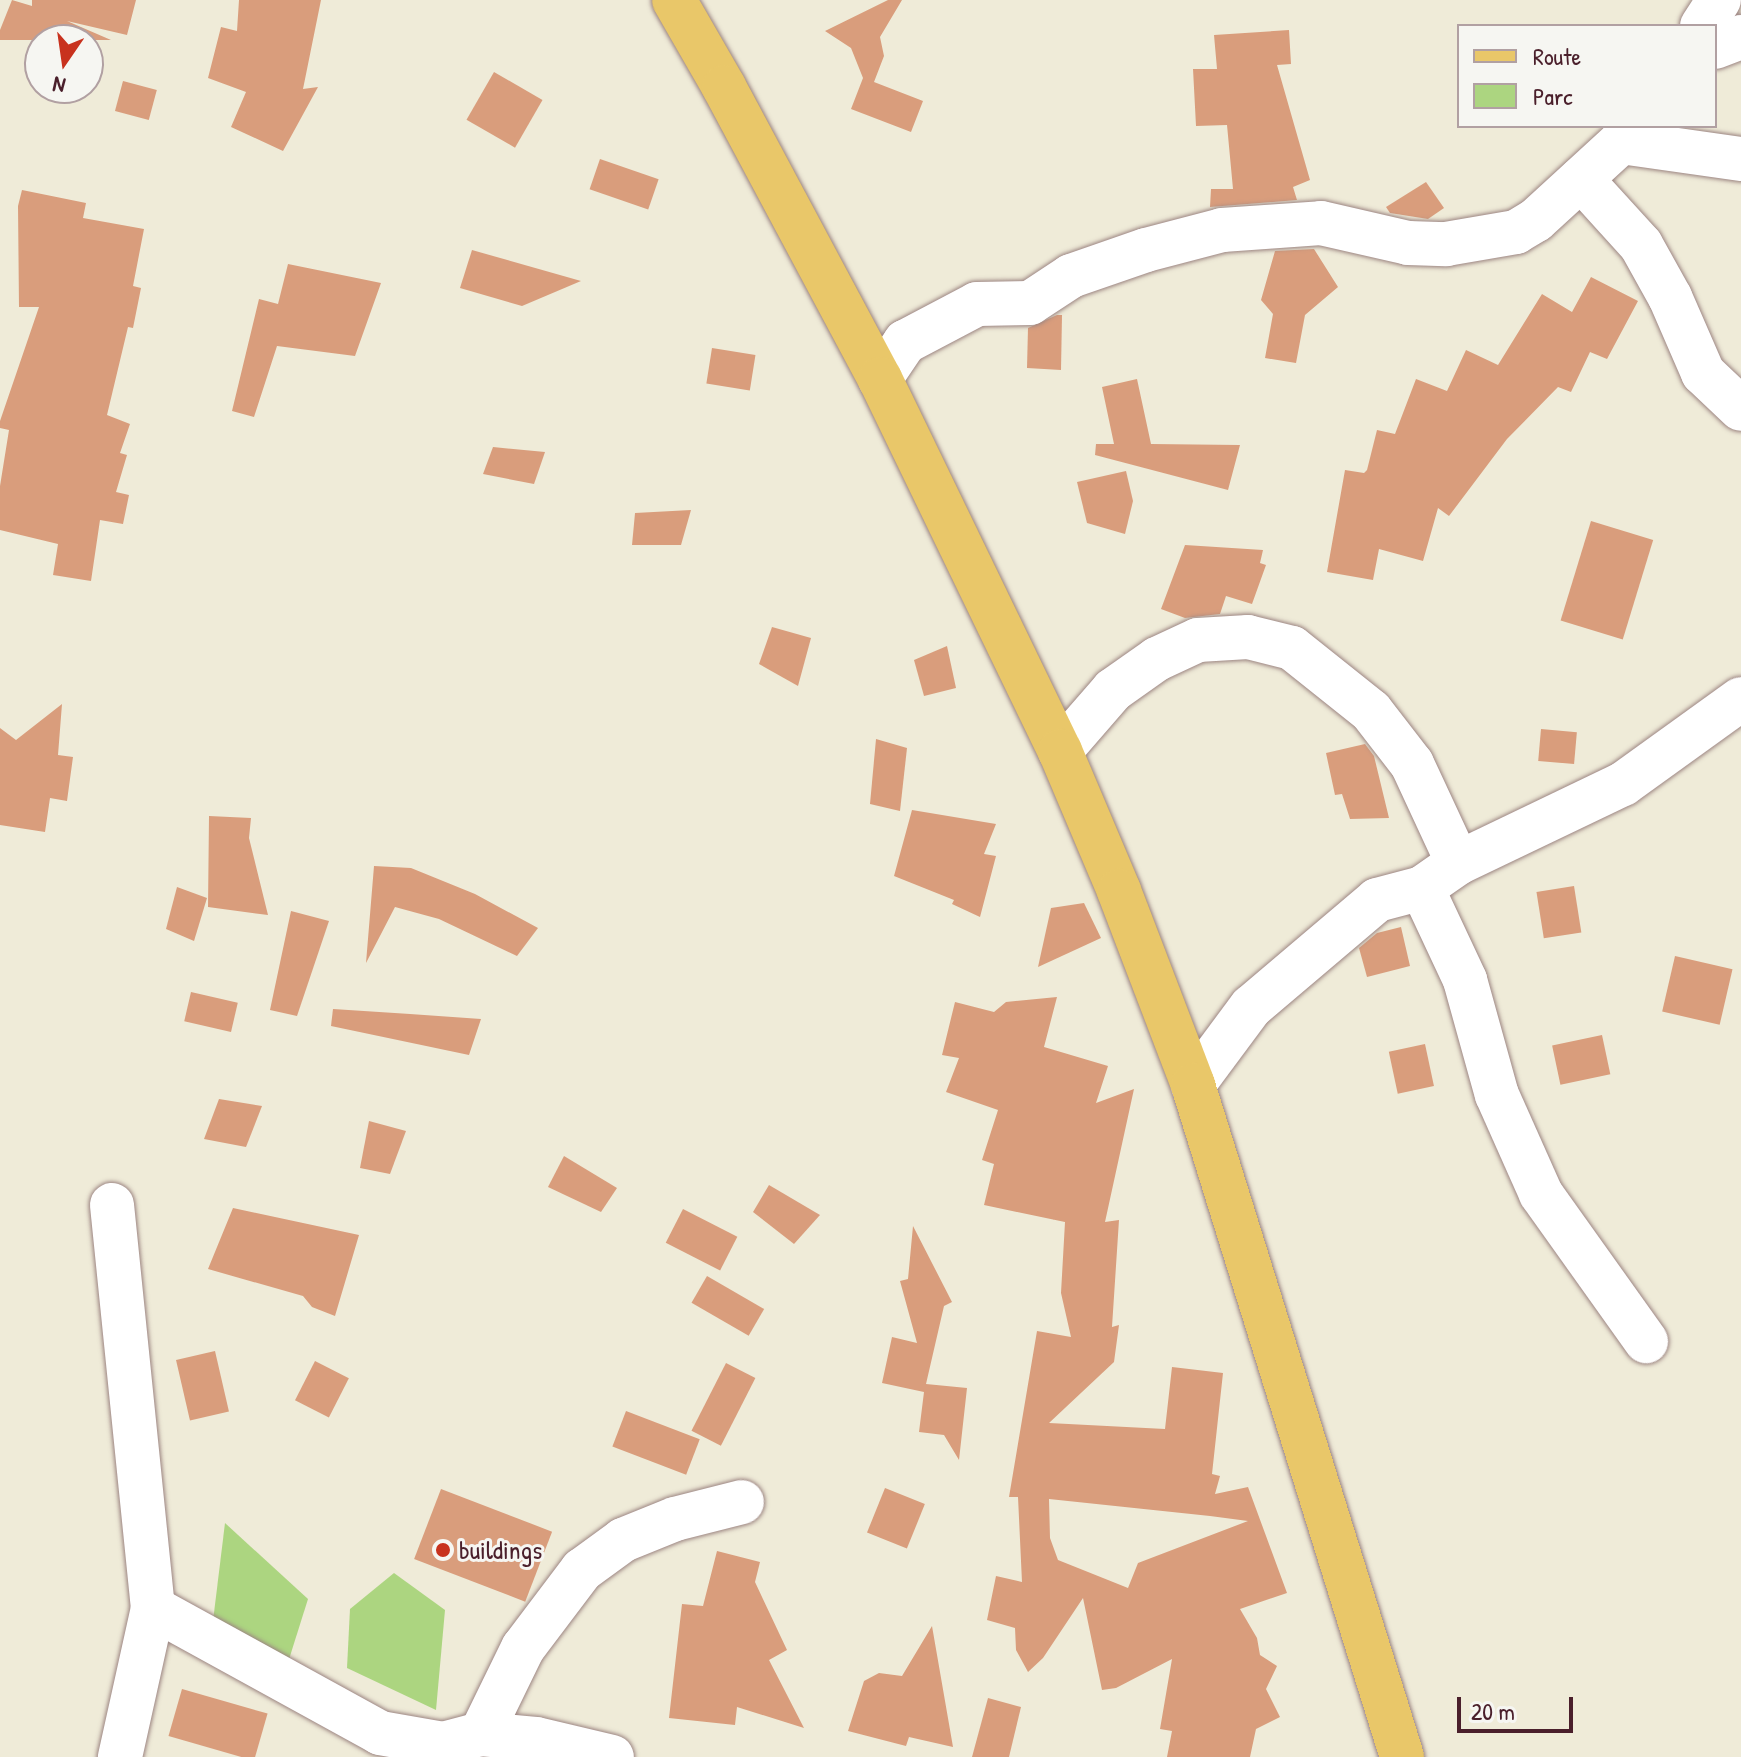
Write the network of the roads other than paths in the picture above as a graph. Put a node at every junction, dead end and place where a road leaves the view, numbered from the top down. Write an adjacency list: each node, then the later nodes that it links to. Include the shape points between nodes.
1 (674, 0): 9 (main road)
2 (1719, 0): 3 (street)
3 (1703, 24)
4 (1741, 37): 5 (street)
5 (1717, 46)
6 (1626, 134): 7 (street); 8 (street)
7 (1741, 159)
8 (1581, 179): 9 (street, via 1526,226 1487,238 1408,243 1345,227 1292,224 1222,230 1146,250 1071,276 1030,303 977,304 905,342); 10 (street, via 1641,245 1703,373)
9 (880, 379): 12 (main road)
10 (1741, 409)
11 (1741, 699): 13 (street, via 1623,784)
12 (1060, 751): 13 (street, via 1113,690 1184,646 1248,637 1292,648 1371,711 1412,764); 15 (main road)
13 (1458, 863): 14 (street)
14 (1422, 888): 15 (street, via 1377,900 1307,957 1251,1007); 17 (street, via 1465,980 1497,1095 1541,1194)
15 (1193, 1085): 23 (main road)
16 (112, 1205): 19 (street)
17 (1646, 1341)
18 (742, 1502): 20 (street, via 675,1519 623,1540 582,1570 523,1648)
19 (153, 1608): 20 (street, via 380,1733 443,1744); 21 (street)
20 (481, 1734): 22 (street, via 536,1739)
21 (120, 1757)
22 (612, 1757)
23 (1402, 1757)

